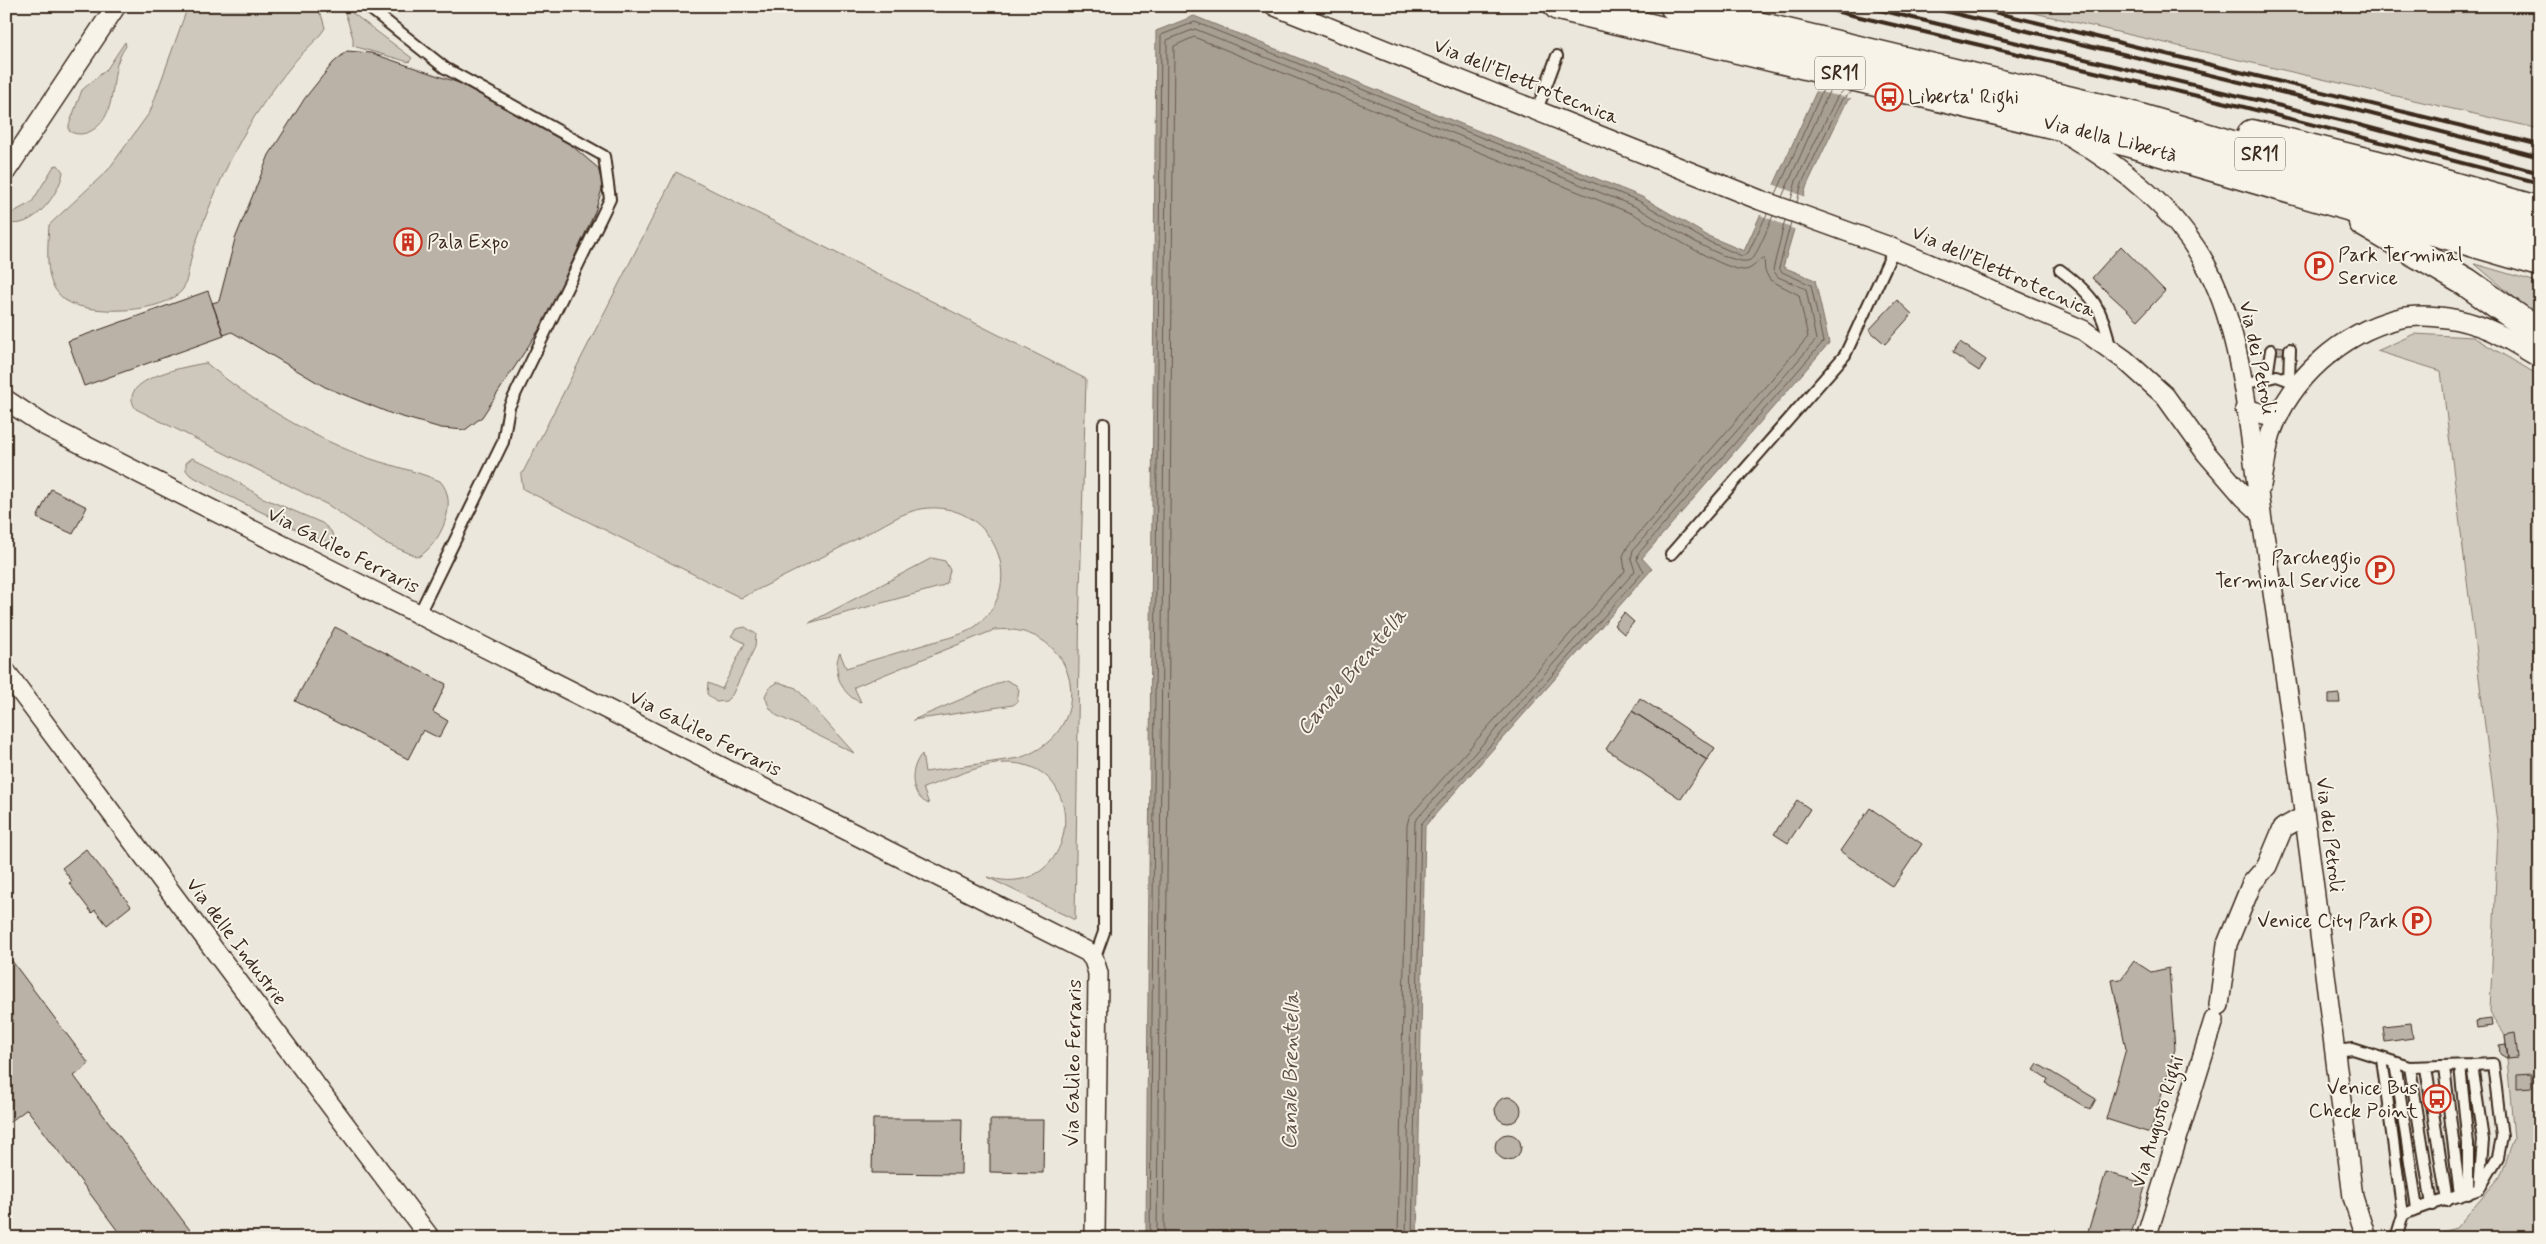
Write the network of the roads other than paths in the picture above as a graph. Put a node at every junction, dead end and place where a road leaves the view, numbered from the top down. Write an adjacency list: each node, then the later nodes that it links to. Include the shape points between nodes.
1 (116, 6): 10 (street)
2 (367, 6): 33 (lane, via 444,68 604,156 610,199 509,408 504,442)
3 (1275, 6): 8 (street, Via dell'Elettrotecnica)
4 (1558, 6): 9 (highway, Via della Libertà / SR11)
5 (1674, 6): 7 (highway, Via della Libertà / SR11)
6 (1557, 56): 8 (lane)
7 (1979, 78): 12 (highway, via 2244,131); 13 (highway, Via della Libertà / SR11, via 2126,114)
8 (1537, 110): 14 (street, Via dell'Elettrotecnica, via 1760,200)
9 (2021, 116): 11 (highway, Via della Libertà / SR11, via 2127,142); 24 (street, Via dei Petroli, via 2064,133 2108,160 2162,206 2189,238 2209,270 2226,309)
10 (6, 171)
11 (2325, 200): 15 (highway, Via della Libertà / SR11); 17 (highway, via 2466,282)
12 (2540, 211)
13 (2540, 235)
14 (1894, 249): 18 (street, Via dell'Elettrotecnica, via 2083,330); 32 (lane, via 1845,355)
15 (2540, 262)
16 (2060, 270): 18 (lane, via 2083,287 2097,304 2108,331)
17 (2540, 334)
18 (2110, 348): 31 (street, Via dell'Elettrotecnica, via 2165,396 2206,453 2244,497)
19 (2290, 349): 23 (lane)
20 (2271, 350): 22 (lane)
21 (2540, 358): 23 (street, Via dei Petroli, via 2476,325 2450,319 2398,319 2346,342)
22 (2267, 377): 23 (lane, via 2277,376); 24 (lane)
23 (2294, 383): 28 (street, Via dei Petroli)
24 (2243, 384): 26 (street, Via dei Petroli)
25 (6, 400): 30 (street, Via Galileo Ferraris)
26 (2245, 408): 28 (street); 31 (street, Via dei Petroli)
27 (6, 413): 30 (street, Via Galileo Ferraris)
28 (2279, 415): 31 (street, Via dei Petroli, via 2271,434)
29 (1104, 424): 36 (lane, via 1104,932)
30 (44, 425): 33 (street, Via Galileo Ferraris)
31 (2259, 504): 35 (street, Via dei Petroli, via 2289,696)
32 (1671, 554)
33 (419, 614): 36 (street, Via Galileo Ferraris, via 1088,952)
34 (6, 672): 52 (street, Via delle Industrie)
35 (2303, 817): 37 (street, Via dei Petroli); 54 (street, Via Augusto Righi, via 2283,828 2267,866 2252,883 2227,944 2216,1012)
36 (1094, 960): 53 (street, Via Galileo Ferraris, via 1098,973)
37 (2335, 1051): 38 (lane, via 2353,1048); 47 (street, Via dei Petroli)
38 (2382, 1059): 39 (lane); 51 (lane)
39 (2396, 1063): 42 (lane); 50 (lane)
40 (2472, 1065): 41 (lane); 45 (lane, via 2483,1140); 45 (lane, via 2494,1064 2502,1137 2498,1157)
41 (2460, 1066): 43 (lane); 46 (lane, via 2468,1144)
42 (2410, 1067): 44 (lane); 49 (lane)
43 (2444, 1067): 44 (lane); 46 (lane)
44 (2426, 1068): 48 (lane)
45 (2479, 1189): 46 (lane)
46 (2464, 1195): 48 (lane)
47 (2353, 1197): 55 (street, Via dei Petroli); 56 (street)
48 (2447, 1201): 49 (lane)
49 (2432, 1205): 50 (lane)
50 (2417, 1208): 51 (lane)
51 (2403, 1215): 57 (lane)
52 (430, 1238)
53 (1095, 1238)
54 (2146, 1238)
55 (2366, 1238)
56 (2376, 1238)
57 (2396, 1238)

